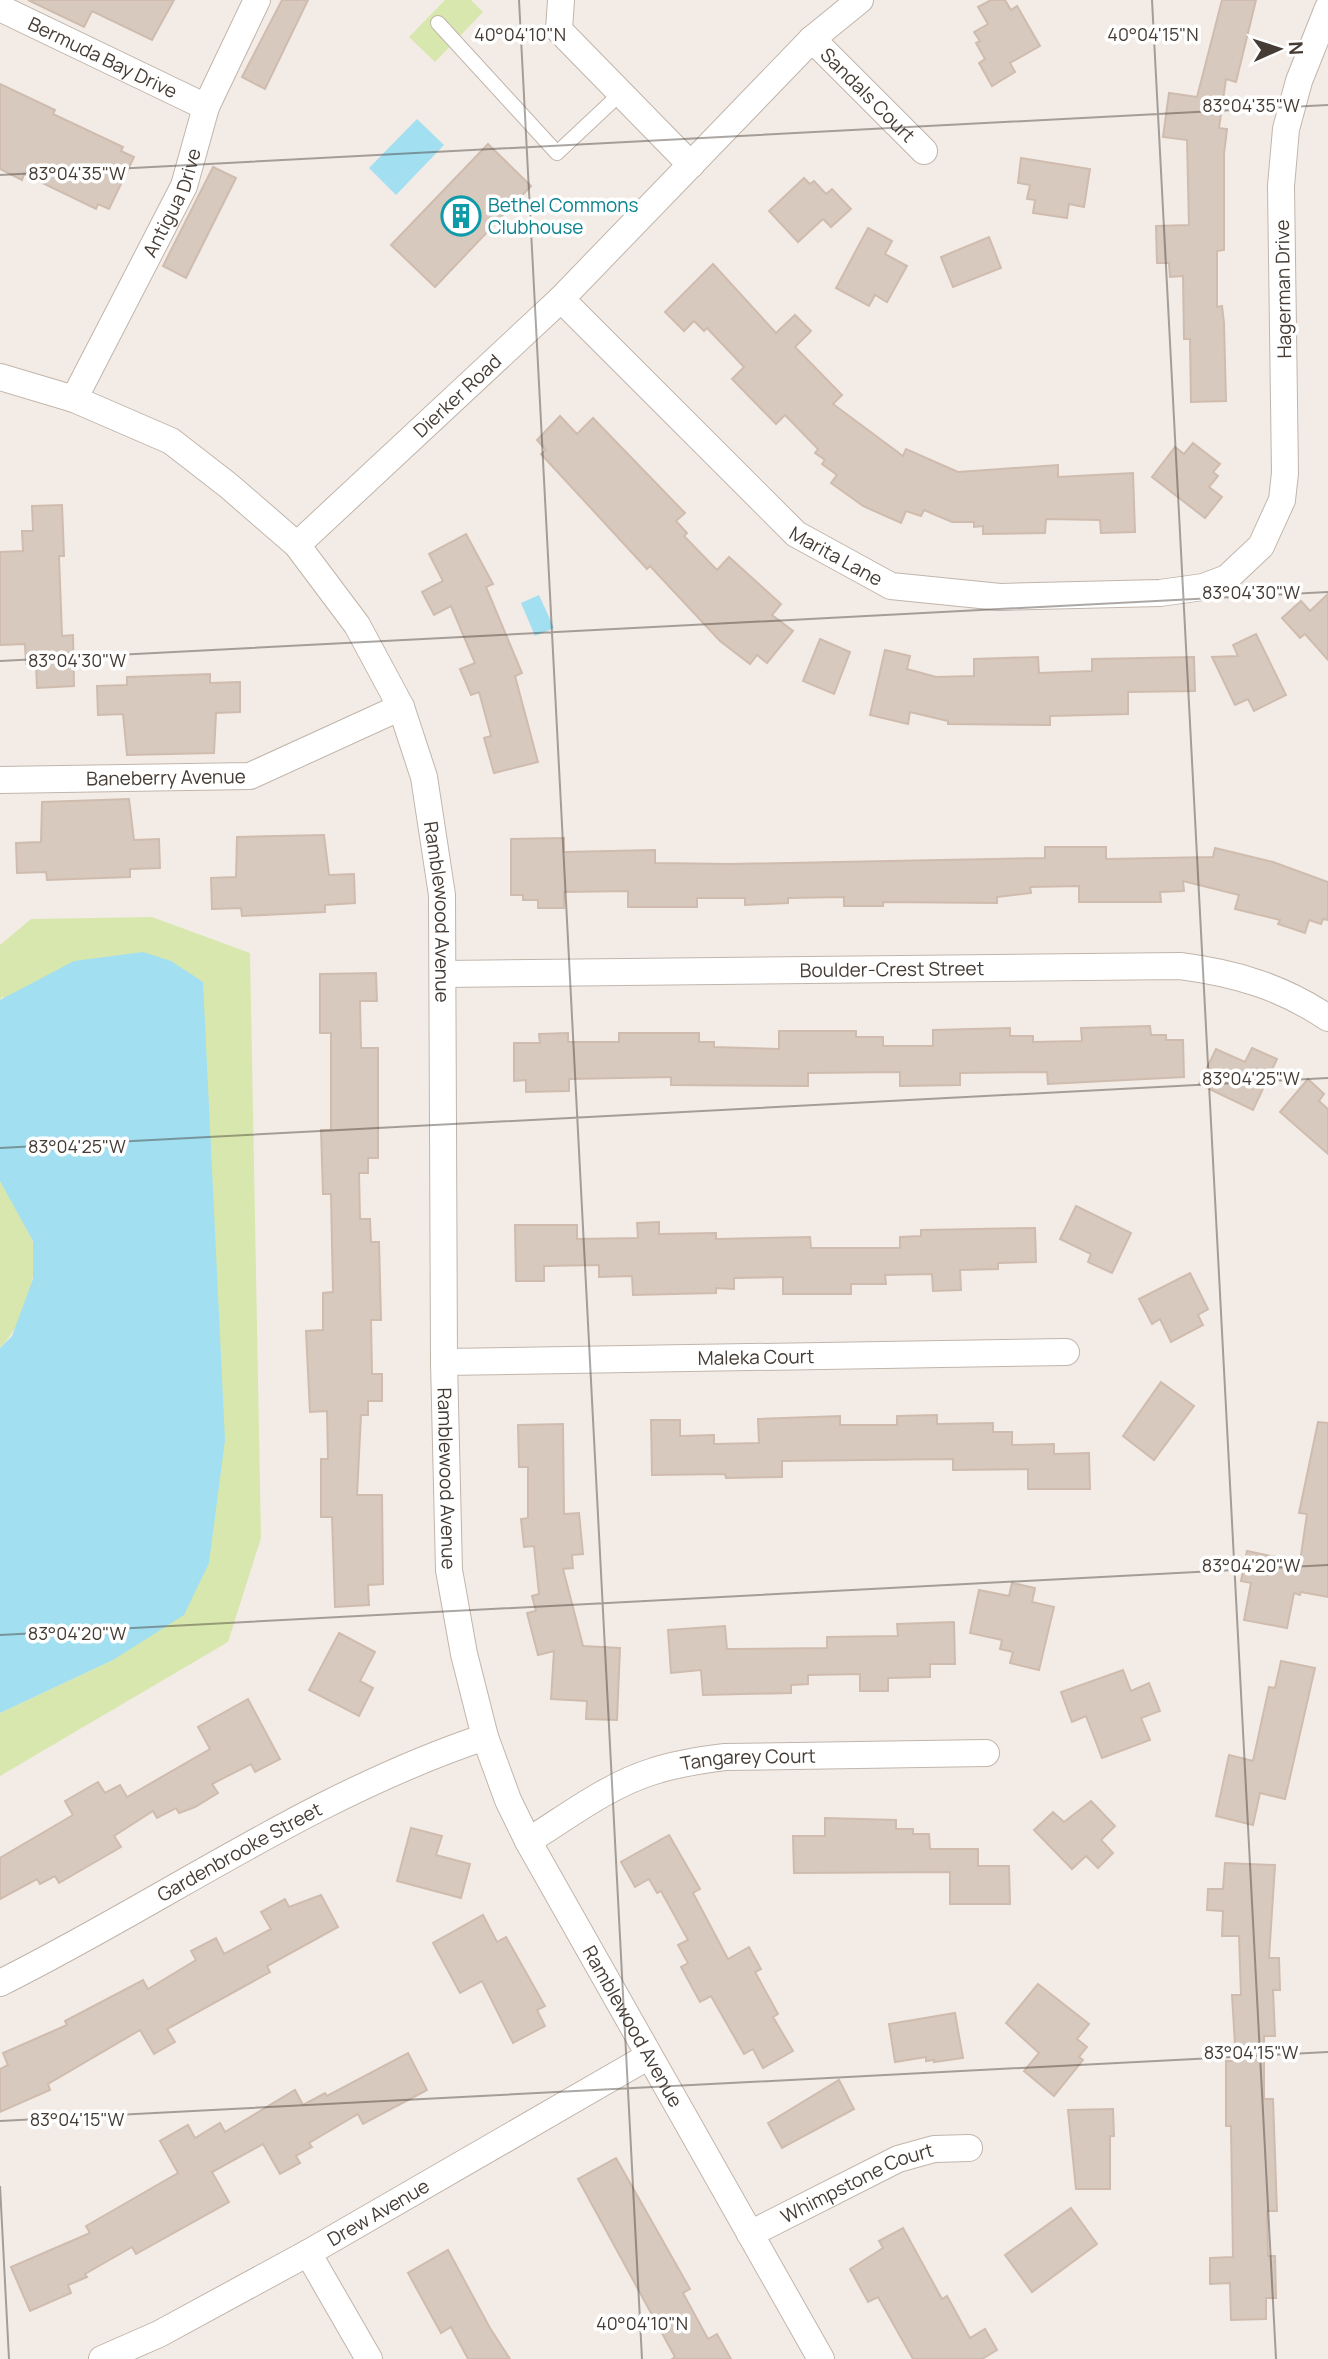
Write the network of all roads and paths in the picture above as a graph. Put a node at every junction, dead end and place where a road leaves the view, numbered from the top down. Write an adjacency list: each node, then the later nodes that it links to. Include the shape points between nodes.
1 (257, 0): 9 (street, Antigua Drive)
2 (561, 0): 8 (street, via 559,30)
3 (860, 0): 7 (street, Dierker Road)
4 (0, 8): 9 (street, Bermuda Bay Drive)
5 (1328, 8): 16 (street, Hagerman Drive, via 1286,129 1281,186 1282,500 1261,546)
6 (438, 23): 8 (lane, via 557,153)
7 (812, 39): 10 (street, Sandals Court); 11 (street, Dierker Road)
8 (621, 93): 11 (street)
9 (206, 107): 14 (street, Antigua Drive, via 184,186)
10 (924, 151)
11 (691, 165): 12 (street, Dierker Road)
12 (561, 299): 15 (street, Dierker Road); 16 (street, Marita Lane, via 796,534 891,586 1000,597 1160,593 1203,587)
13 (0, 377): 14 (street)
14 (74, 399): 15 (street, via 170,441)
15 (297, 544): 17 (street, Ramblewood Avenue, via 357,625)
16 (1242, 566)
17 (401, 707): 18 (street, Baneberry Avenue, via 250,776); 19 (street, Ramblewood Avenue, via 424,777 442,895)
18 (0, 780)
19 (444, 974): 20 (street, Boulder-Crest Street, via 1180,966 1243,976); 22 (street, Ramblewood Avenue)
20 (1328, 1018)
21 (1066, 1352): 22 (street, Maleka Court)
22 (444, 1362): 23 (street, Ramblewood Avenue, via 449,1570)
23 (485, 1737): 25 (street, Ramblewood Avenue); 26 (street, Gardenbrooke Street, via 413,1762 305,1812)
24 (986, 1753): 25 (street, Tangarey Court, via 725,1757 690,1762 649,1772)
25 (528, 1841): 27 (street, Ramblewood Avenue)
26 (0, 1983)
27 (649, 2056): 29 (street, Ramblewood Avenue); 30 (street, Drew Avenue)
28 (969, 2148): 29 (street, Whimpstone Court, via 934,2149 898,2159)
29 (750, 2234): 33 (street, Ramblewood Avenue)
30 (308, 2253): 31 (street, Drew Avenue, via 159,2334); 32 (street)
31 (102, 2359)
32 (369, 2359)
33 (821, 2359)

